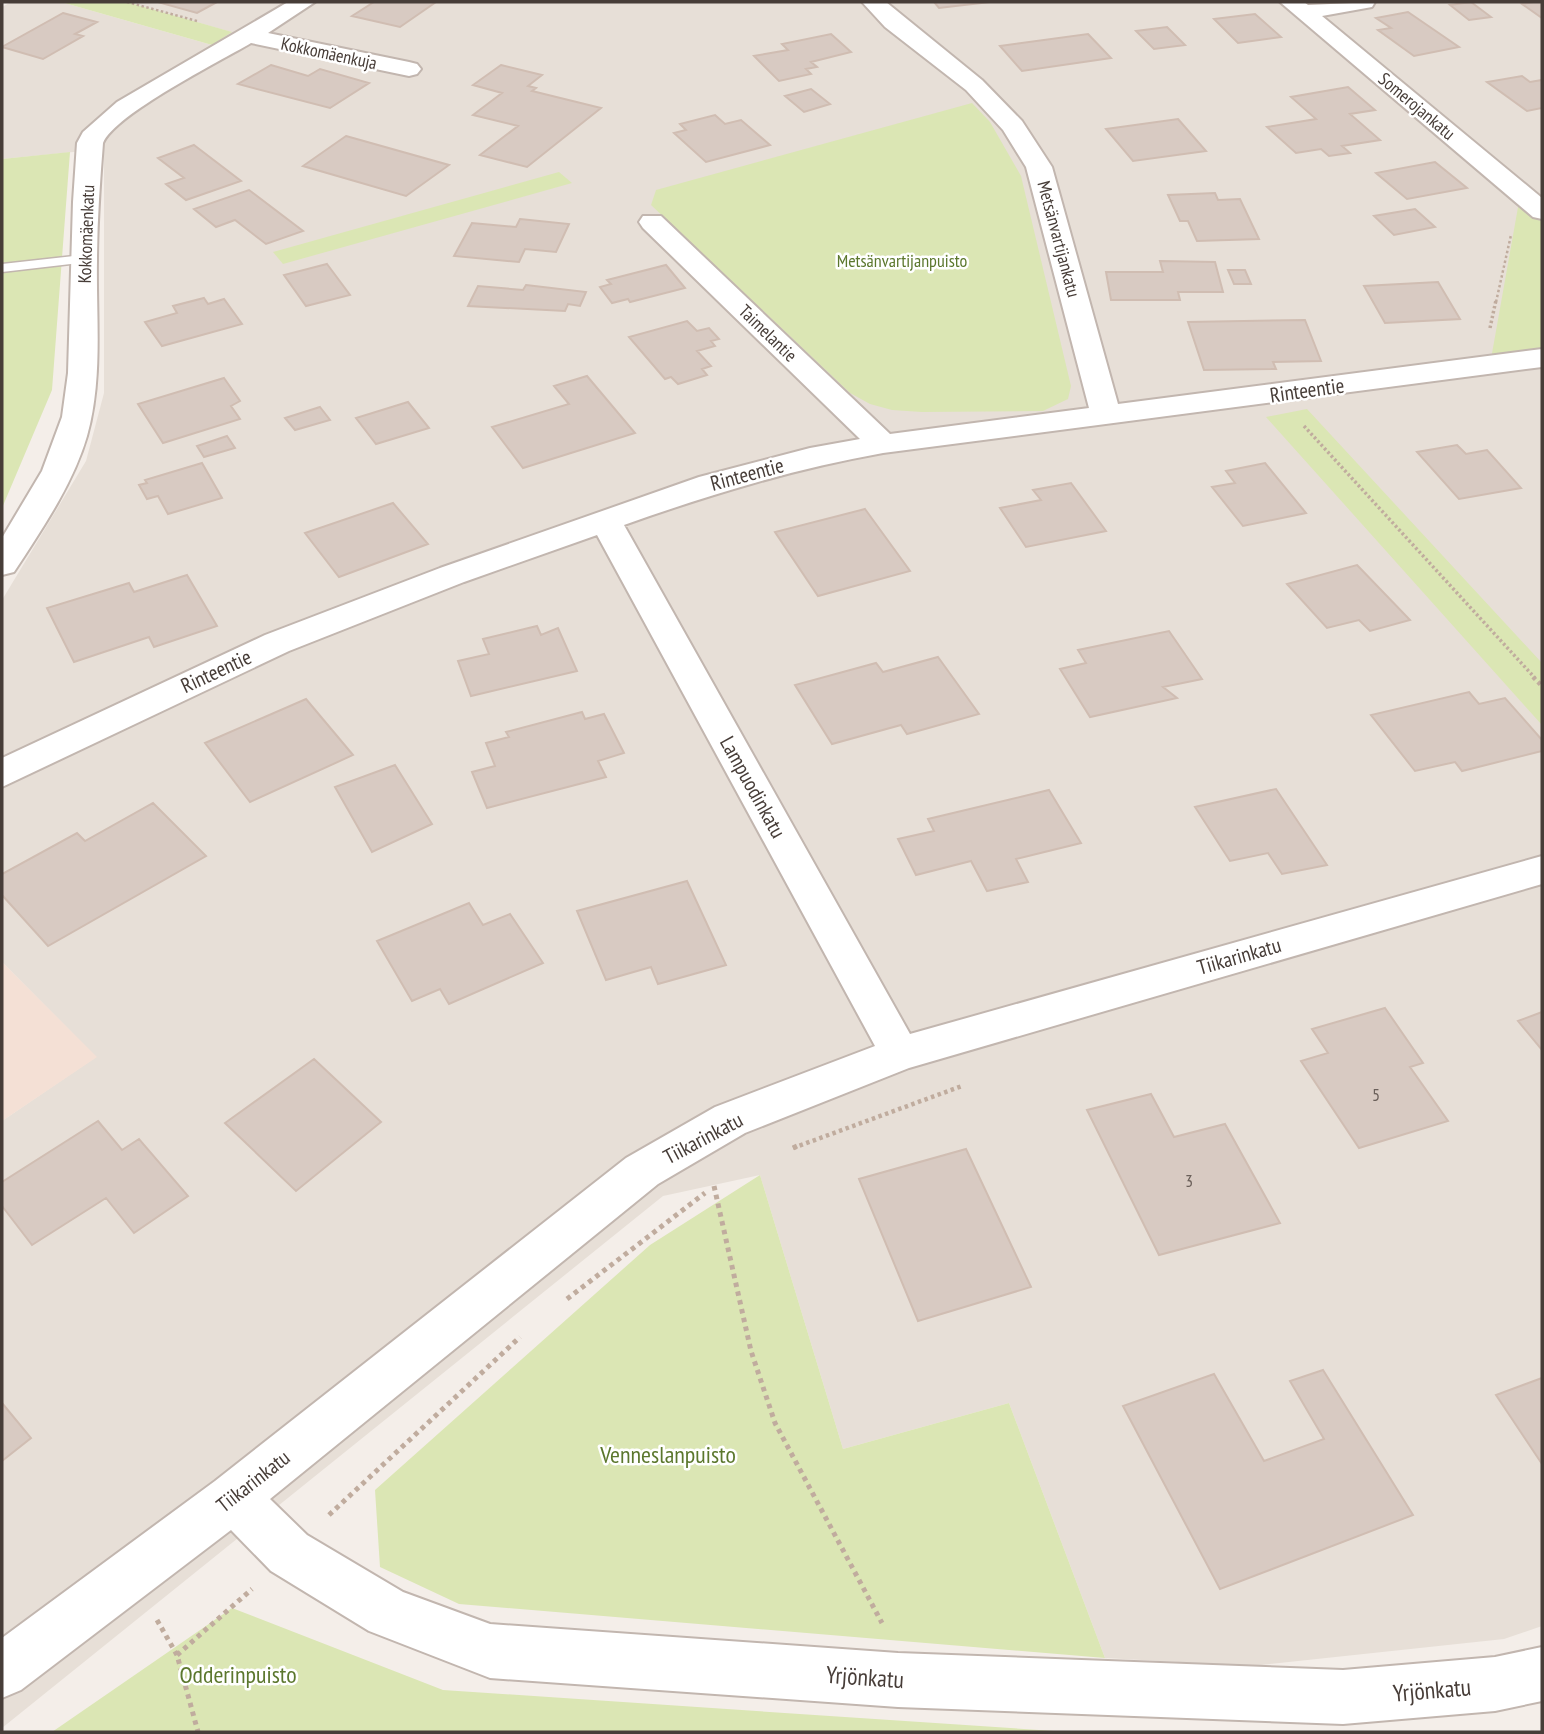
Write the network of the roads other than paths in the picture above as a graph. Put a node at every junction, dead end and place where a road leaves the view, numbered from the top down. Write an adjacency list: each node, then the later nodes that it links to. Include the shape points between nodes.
1 (304, 2): 5 (street, Kokkomäenkatu)
2 (873, 2): 12 (street, Metsänvartijankatu, via 974,85 1013,126 1040,167)
3 (1364, 2): 4 (street)
4 (1298, 7): 7 (street, Somerojankatu)
5 (249, 36): 6 (street, Kokkomäenkuja); 9 (street, Kokkomäenkatu, via 126,107 95,132 90,143)
6 (409, 69)
7 (1542, 211)
8 (652, 222): 13 (street, Taimelantie)
9 (83, 259): 10 (lane); 15 (street, Kokkomäenkatu, via 79,410 55,474)
10 (2, 268)
11 (1542, 358): 12 (street, Rinteentie)
12 (1106, 417): 13 (street, Rinteentie)
13 (883, 444): 14 (street, Rinteentie, via 810,457 710,484)
14 (605, 522): 16 (street, Rinteentie, via 277,643); 18 (street, Lampuodinkatu)
15 (2, 565)
16 (2, 774)
17 (1542, 870): 18 (street, Tiikarinkatu)
18 (901, 1054): 19 (street, Tiikarinkatu, via 730,1120 642,1171)
19 (233, 1498): 20 (street, Tiikarinkatu); 21 (street, Yrjönkatu, via 289,1553 388,1613 490,1651 898,1680 1343,1697 1495,1684)
20 (2, 1671)
21 (1542, 1674)

